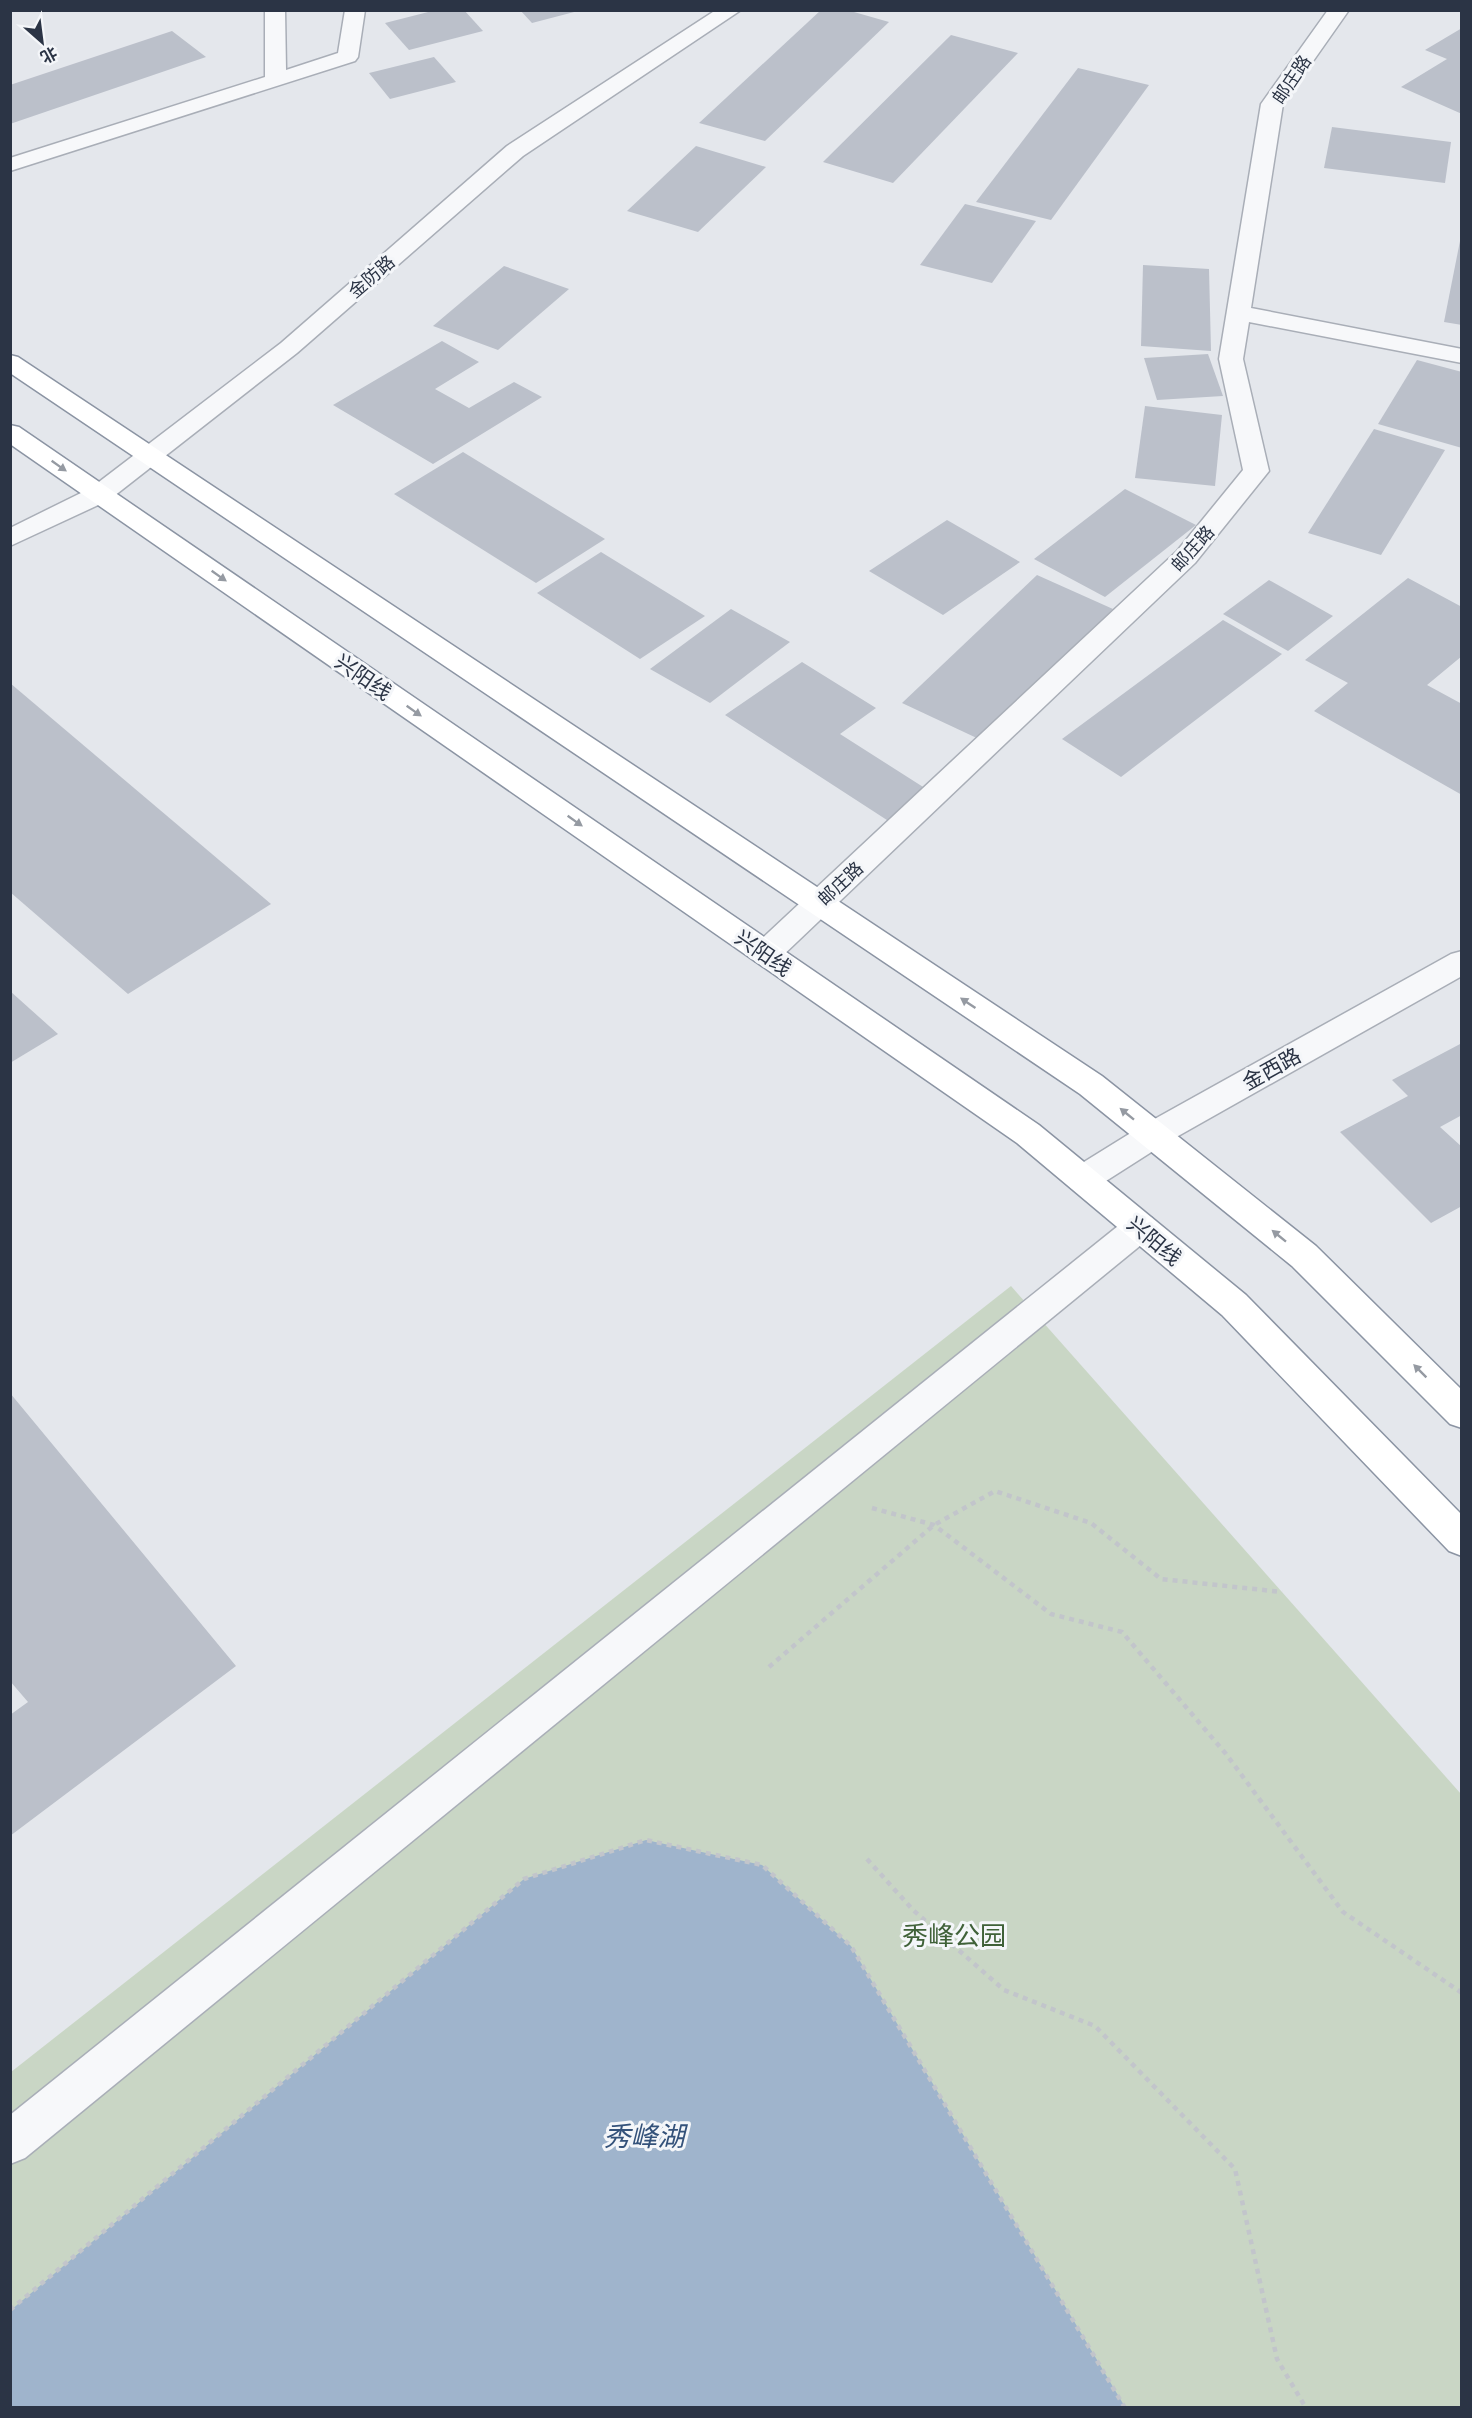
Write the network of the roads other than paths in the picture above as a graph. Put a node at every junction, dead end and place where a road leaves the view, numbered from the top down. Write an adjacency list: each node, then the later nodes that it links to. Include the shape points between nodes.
1 (275, 10): 5 (street)
2 (355, 10): 5 (street, via 348,57)
3 (730, 10): 11 (street, 金防路, via 515,151 289,348)
4 (1339, 10): 7 (street, 邮庄路, via 1272,104)
5 (276, 80): 6 (street)
6 (10, 165)
7 (1239, 313): 8 (street); 14 (street, 邮庄路, via 1232,359 1256,471 1186,557)
8 (1461, 356)
9 (10, 362): 11 (highway)
10 (10, 432): 12 (highway, 兴阳线, one-way to 12)
11 (151, 456): 12 (street, 金防路); 14 (highway)
12 (100, 494): 13 (street, 金防路); 15 (highway, 兴阳线, one-way to 15)
13 (10, 538)
14 (818, 903): 15 (street, 邮庄路); 17 (highway, one-way to 14, via 1090,1085)
15 (766, 953): 18 (highway, 兴阳线, via 1028,1134)
16 (1461, 962): 17 (street, 金西路)
17 (1153, 1135): 18 (street, 金西路); 20 (highway, one-way to 17, via 1304,1256)
18 (1083, 1179): 19 (highway, 兴阳线)
19 (1140, 1227): 21 (highway, 兴阳线, via 1234,1305); 22 (street)
20 (1461, 1413)
21 (1461, 1540)
22 (10, 2143)

